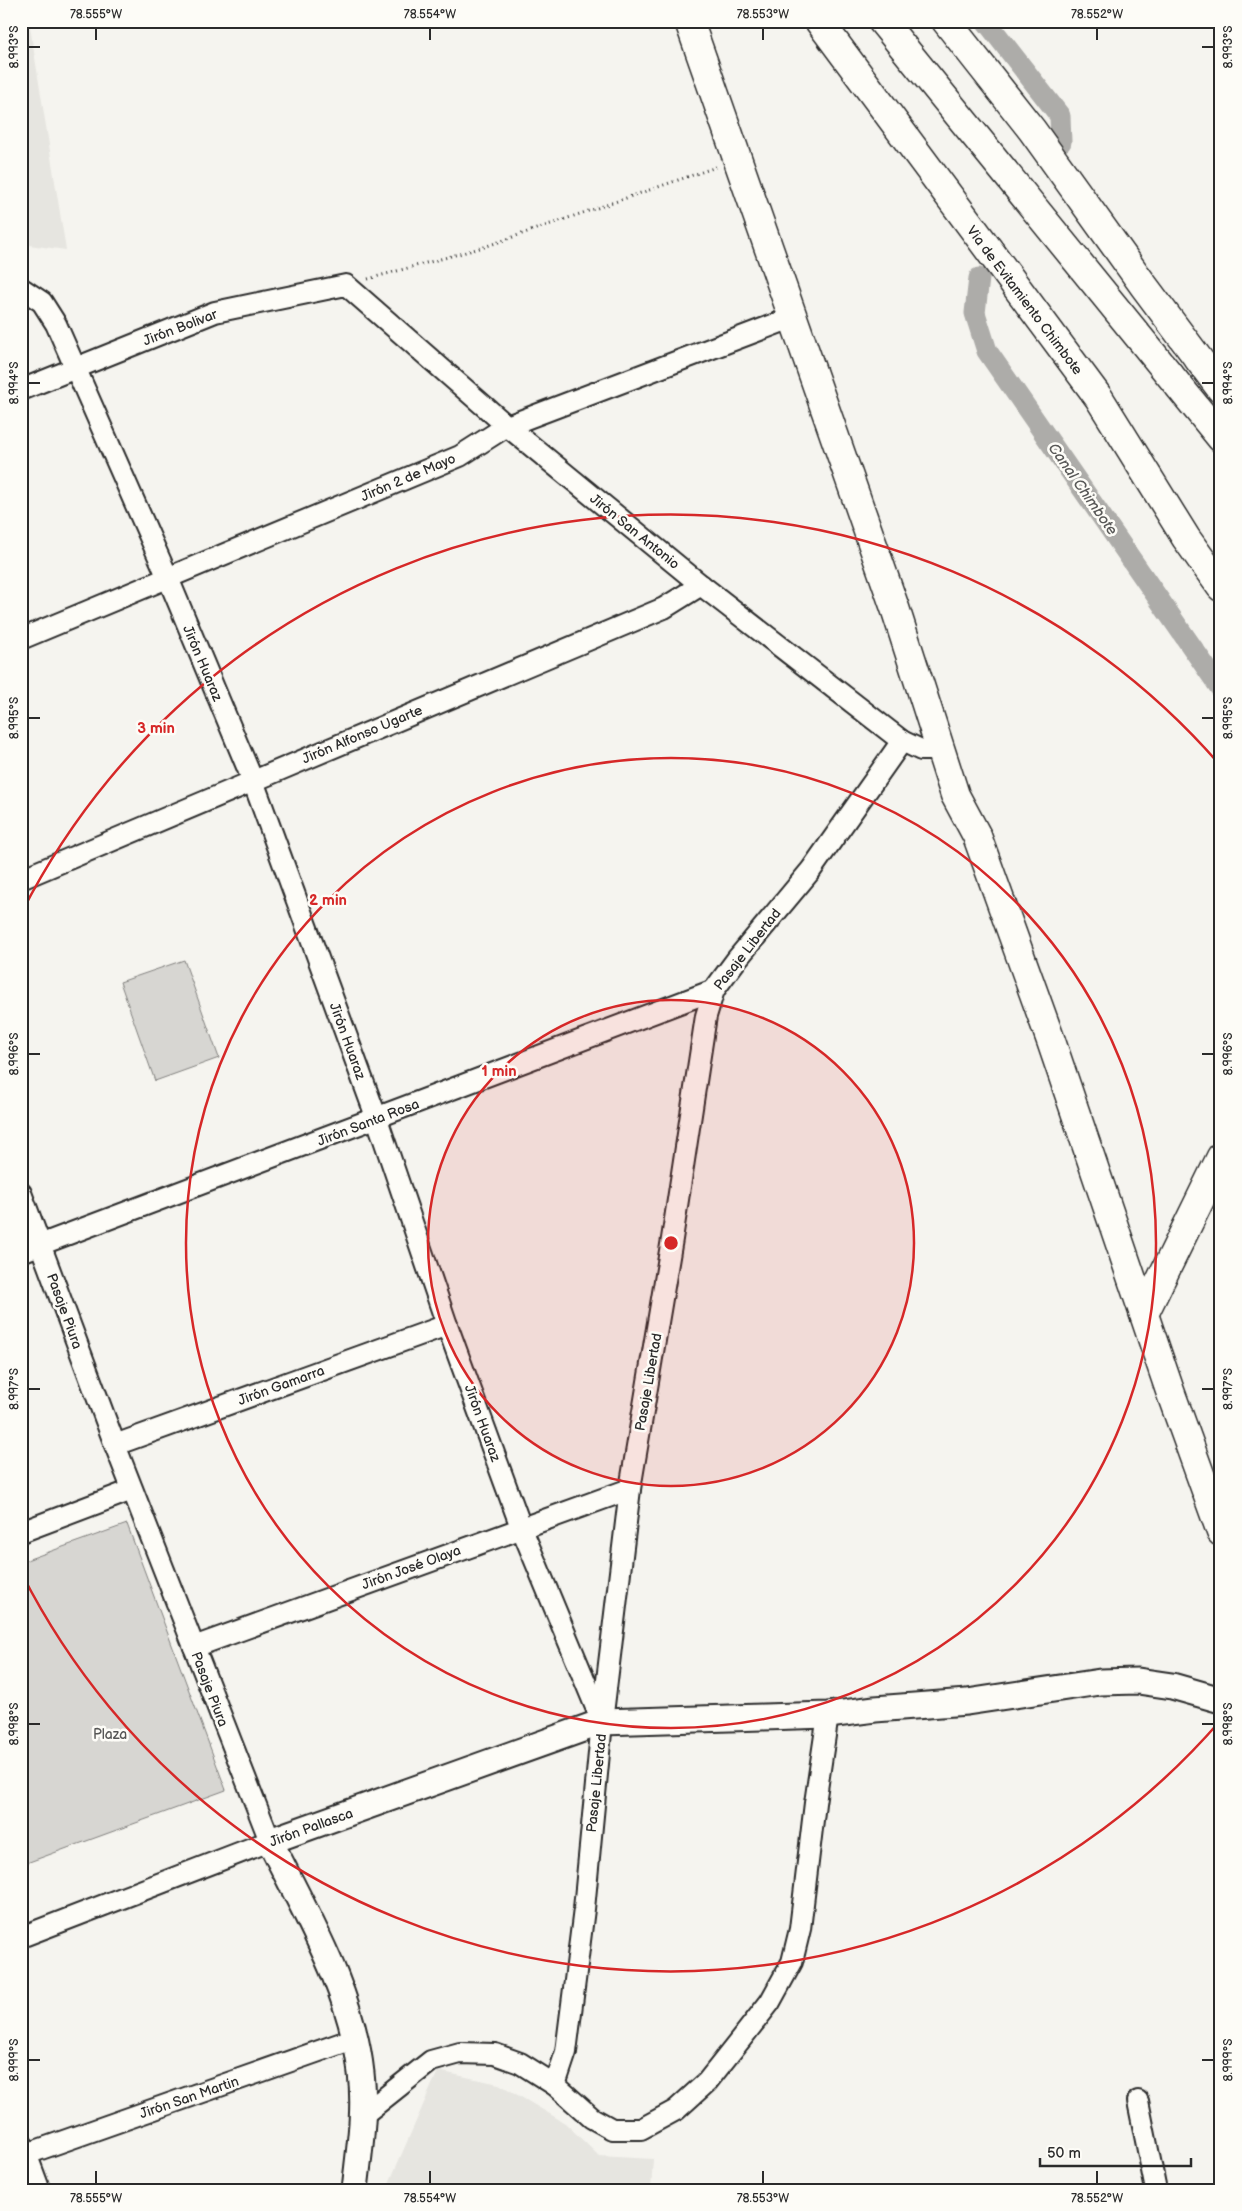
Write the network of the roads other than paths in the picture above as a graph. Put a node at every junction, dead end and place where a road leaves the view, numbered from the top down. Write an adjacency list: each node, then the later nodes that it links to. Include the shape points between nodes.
1 (689, 21): 7 (main road)
2 (819, 21): 15 (main road, Via de Evitamiento Chimbote, via 1098,398 1186,538)
3 (882, 21): 12 (main road)
4 (946, 21): 9 (main road, via 1032,130)
5 (346, 286): 8 (street, Jirón Bolivar, via 214,312); 11 (street, Jirón San Antonio)
6 (21, 288): 8 (street, via 42,302 56,324)
7 (794, 317): 11 (street, Jirón 2 de Mayo); 18 (main road, via 896,611)
8 (75, 368): 10 (street, Jirón Bolivar); 13 (street, Jirón Huaraz)
9 (1221, 389)
10 (21, 390)
11 (507, 426): 13 (street, Jirón 2 de Mayo, via 460,456); 14 (street, Jirón San Antonio)
12 (1221, 438)
13 (168, 578): 16 (street, Jirón 2 de Mayo); 19 (street, Jirón Huaraz)
14 (701, 585): 17 (street, Jirón San Antonio); 19 (street, Jirón Alfonso Ugarte, via 664,608)
15 (1221, 586)
16 (21, 638)
17 (902, 741): 18 (street, Jirón San Antonio, via 922,750); 21 (street, Pasaje Libertad, via 811,870)
18 (940, 750): 27 (main road, via 956,795 978,836)
19 (252, 780): 20 (street, Jirón Alfonso Ugarte); 22 (street, Jirón Huaraz)
20 (21, 879)
21 (714, 990): 22 (street, Jirón Santa Rosa); 30 (street, Pasaje Libertad, via 699,1050 672,1239)
22 (377, 1119): 25 (street, Jirón Santa Rosa); 28 (street, Jirón Huaraz)
23 (1221, 1157): 27 (main road)
24 (21, 1193): 25 (street, Pasaje Piura)
25 (40, 1245): 26 (street, Jirón Santa Rosa); 29 (street, Pasaje Piura)
26 (21, 1252)
27 (1144, 1314): 34 (main road)
28 (447, 1324): 29 (street, Jirón Gamarra); 32 (street, Jirón Huaraz)
29 (115, 1445): 31 (street, Pasaje Piura)
30 (630, 1488): 32 (street, Jirón José Olaya); 38 (street, Pasaje Libertad)
31 (132, 1490): 33 (street); 35 (street, Pasaje Piura)
32 (521, 1527): 35 (street, Jirón José Olaya); 38 (street, Jirón Huaraz)
33 (21, 1532)
34 (1221, 1532)
35 (194, 1647): 39 (street, Pasaje Piura)
36 (1221, 1700): 37 (street, Jirón Pallasca, via 1172,1686 1138,1681 1100,1682 967,1702)
37 (828, 1715): 38 (street, Jirón Pallasca); 42 (street, via 800,1929 792,1962 770,2002 707,2082 676,2110 641,2129 612,2129 592,2118)
38 (602, 1722): 39 (street, Jirón Pallasca); 42 (street, Pasaje Libertad, via 566,2052)
39 (270, 1841): 40 (street, Jirón Pallasca); 41 (street, Pasaje Piura, via 336,1978)
40 (21, 1937)
41 (356, 2038): 44 (street, Pasaje Piura, via 362,2074); 45 (street, Jirón San Martin)
42 (555, 2085): 44 (street, via 520,2063 495,2054 460,2053 431,2061)
43 (1138, 2101): 48 (street)
44 (363, 2115): 47 (street, Pasaje Piura)
45 (22, 2152): 46 (street)
46 (37, 2190)
47 (354, 2190)
48 (1156, 2190)

